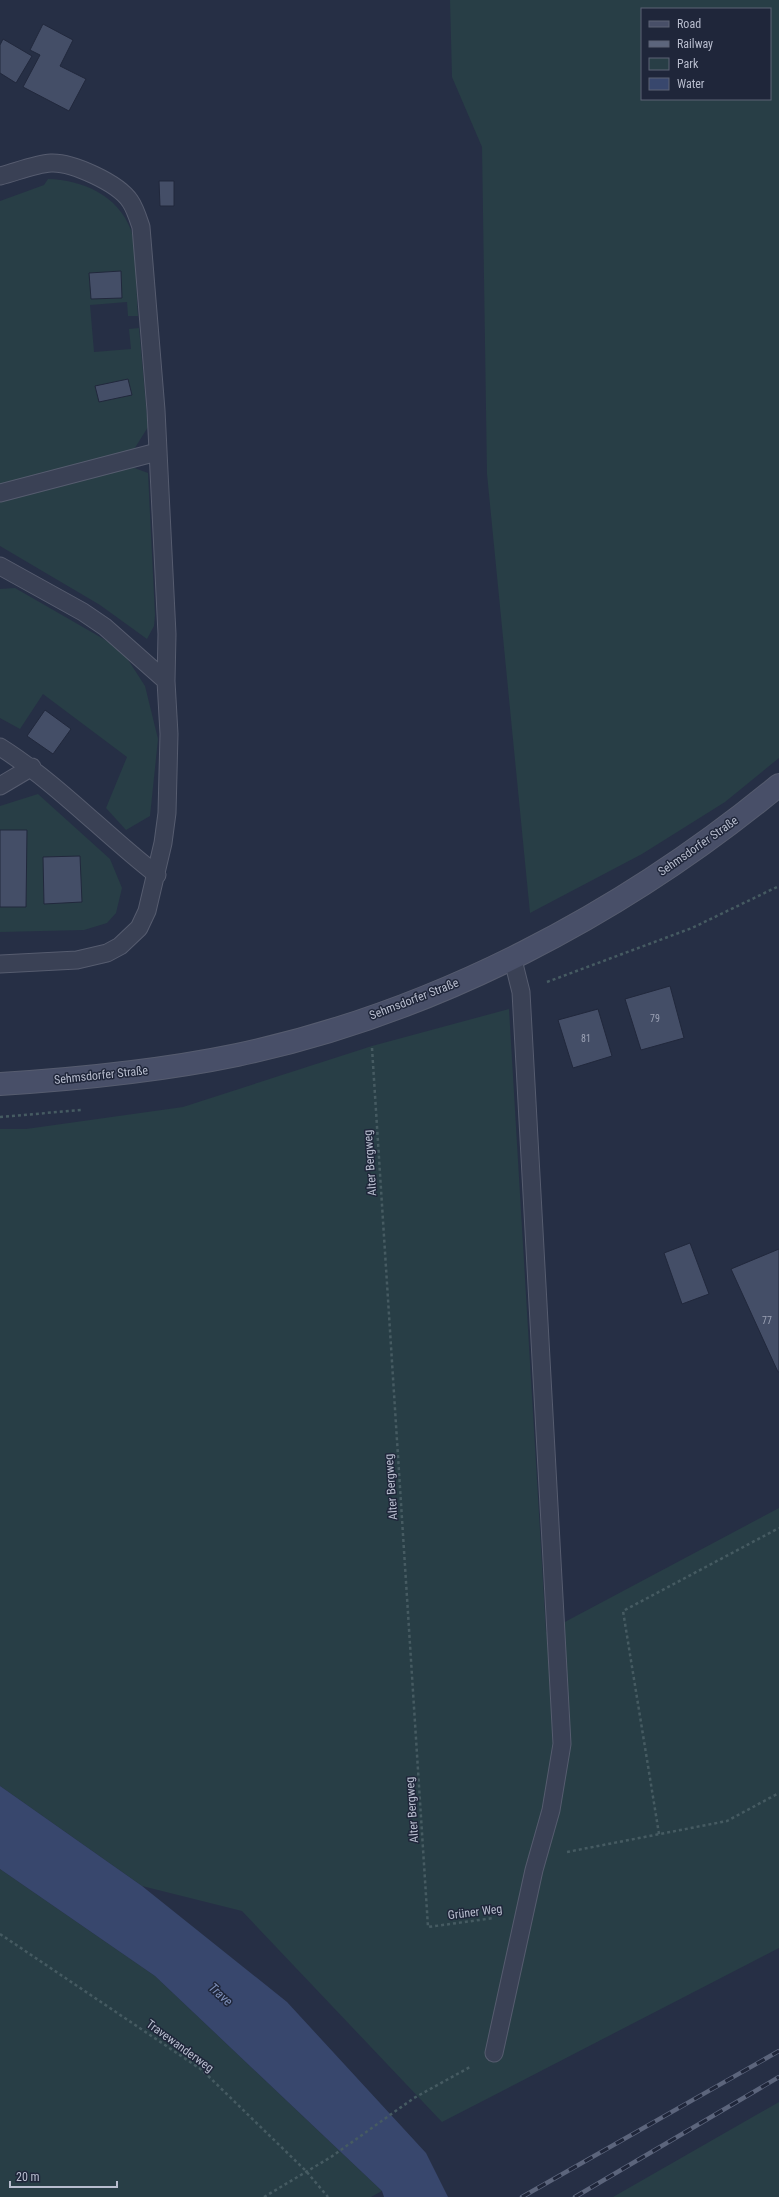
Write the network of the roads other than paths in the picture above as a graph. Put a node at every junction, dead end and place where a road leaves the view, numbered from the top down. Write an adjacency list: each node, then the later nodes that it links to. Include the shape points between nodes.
1 (0, 176): 2 (lane, via 51,163 68,164 84,170 122,192 130,202 141,227)
2 (157, 452): 3 (lane); 5 (lane, via 167,634)
3 (0, 493)
4 (0, 566): 5 (lane, via 105,627)
5 (166, 681): 10 (lane, via 169,734 167,813)
6 (0, 747): 7 (lane)
7 (32, 767): 9 (lane); 10 (lane, via 130,854)
8 (779, 785): 11 (main road, Sehmsdorfer Straße, via 738,819 639,887)
9 (0, 786)
10 (157, 874): 12 (lane, via 139,928 120,946 107,953 77,960)
11 (513, 960): 13 (main road, Sehmsdorfer Straße, via 370,1017 306,1038 237,1055 126,1072); 14 (lane, via 521,992 562,1744 552,1810 524,1914)
12 (0, 964)
13 (0, 1084)
14 (494, 2053)

